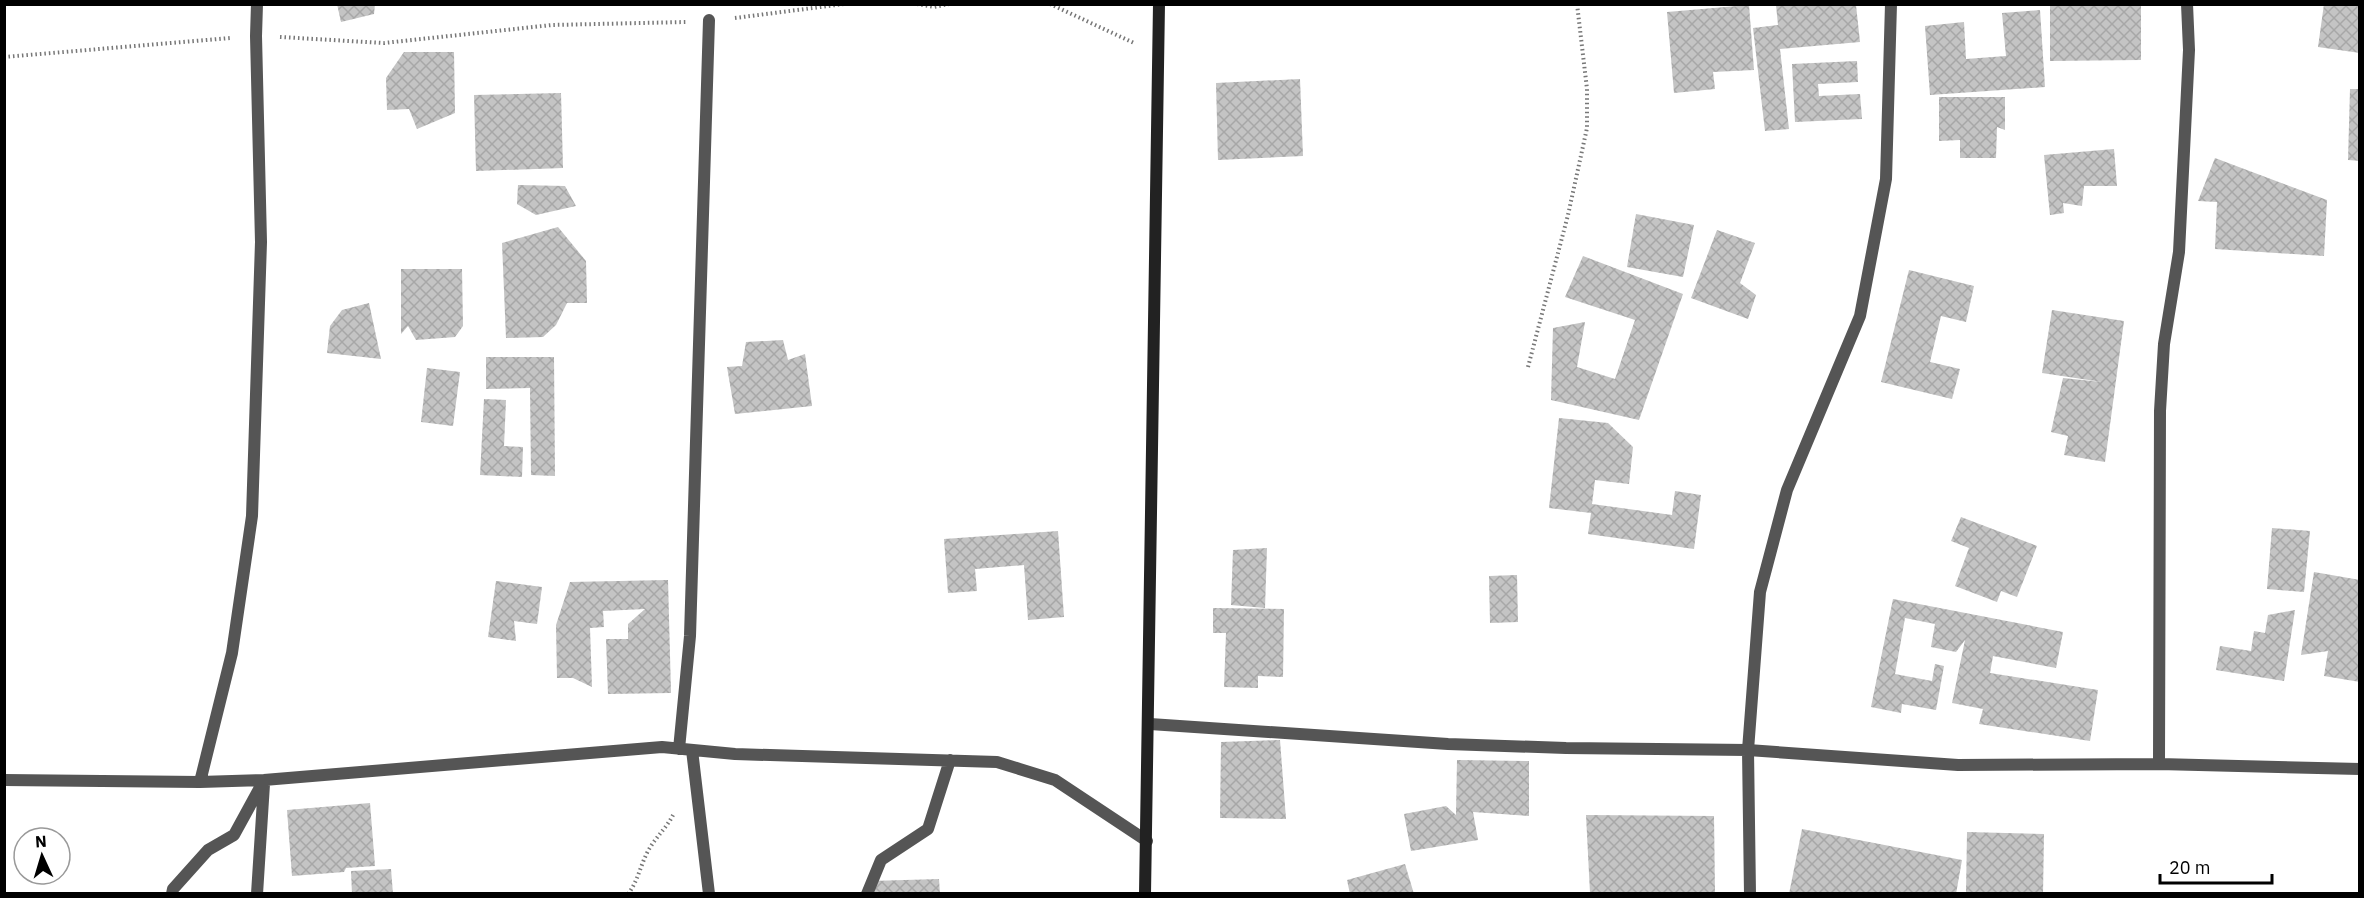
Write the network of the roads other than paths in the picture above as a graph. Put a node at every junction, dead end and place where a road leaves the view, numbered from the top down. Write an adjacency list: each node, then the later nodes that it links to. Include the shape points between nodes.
1 (257, 4): 15 (street, via 261,242 252,516 232,653)
2 (1159, 4): 6 (main road)
3 (1891, 4): 9 (street, via 1887,167 1860,316 1787,490 1760,592)
4 (2187, 4): 11 (street, via 2189,51 2179,252 2164,344 2160,411)
5 (709, 20): 7 (street, via 690,636)
6 (1150, 724): 9 (street, via 1448,744); 16 (main road)
7 (679, 748): 8 (street); 14 (street)
8 (692, 750): 10 (street); 19 (street)
9 (1748, 750): 11 (street, via 1958,765); 22 (street)
10 (950, 760): 16 (street, via 997,762 1055,780); 20 (street, via 928,829 881,860)
11 (2159, 764): 12 (street)
12 (2360, 770)
13 (4, 780): 15 (street)
14 (264, 780): 15 (street); 17 (street, via 234,835 208,850); 18 (street)
15 (200, 782)
16 (1147, 841): 21 (main road)
17 (172, 894)
18 (257, 894)
19 (709, 894)
20 (867, 894)
21 (1145, 894)
22 (1750, 894)

